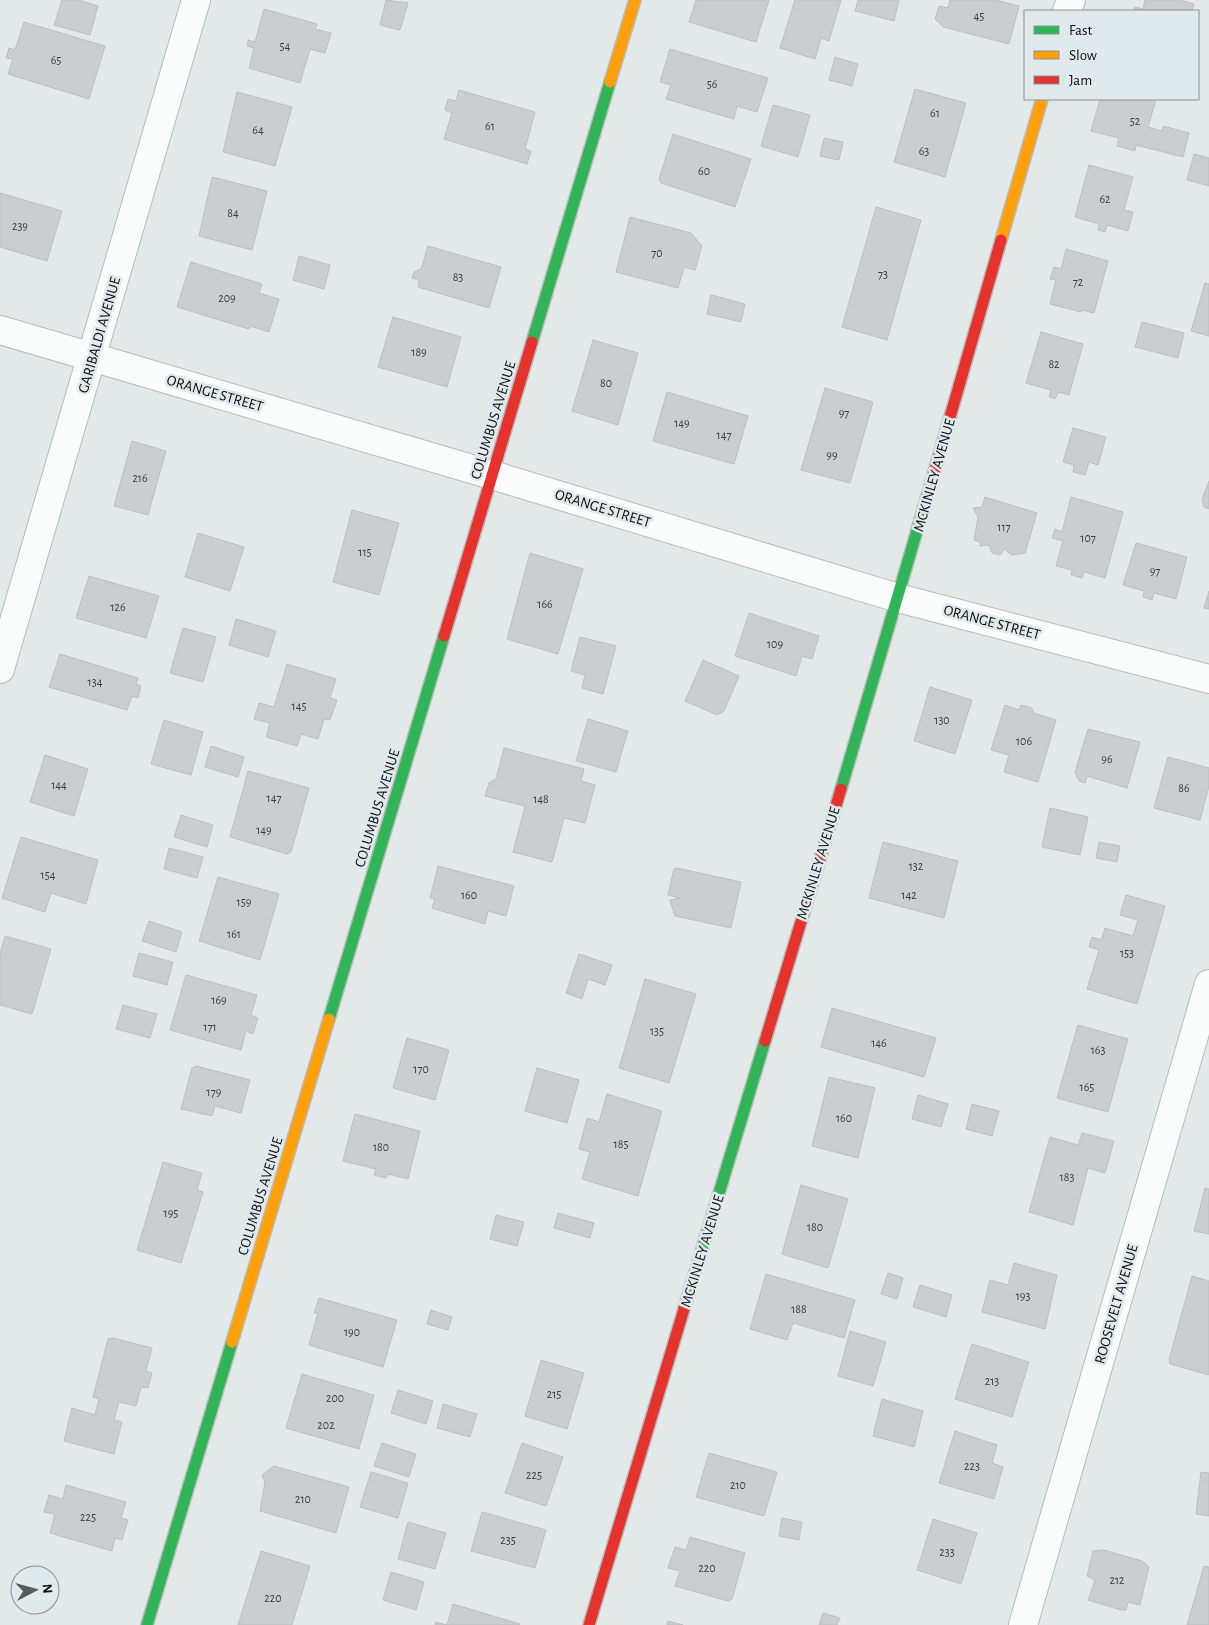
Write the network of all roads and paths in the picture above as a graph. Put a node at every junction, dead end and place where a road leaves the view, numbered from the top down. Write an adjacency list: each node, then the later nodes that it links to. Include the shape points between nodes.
1 (196, 0): 5 (street, GARIBALDI AVENUE)
2 (635, 0): 6 (street, COLUMBUS AVENUE)
3 (1042, 100): 7 (street, MCKINLEY AVENUE)
4 (0, 330): 5 (street, ORANGE STREET)
5 (93, 357): 6 (street, ORANGE STREET); 8 (street, GARIBALDI AVENUE)
6 (492, 475): 7 (street, ORANGE STREET); 11 (street, COLUMBUS AVENUE)
7 (898, 598): 9 (street, ORANGE STREET); 12 (street, MCKINLEY AVENUE)
8 (0, 669)
9 (1209, 679)
10 (1209, 984): 13 (street, ROOSEVELT AVENUE)
11 (147, 1625)
12 (589, 1625)
13 (1023, 1625)

